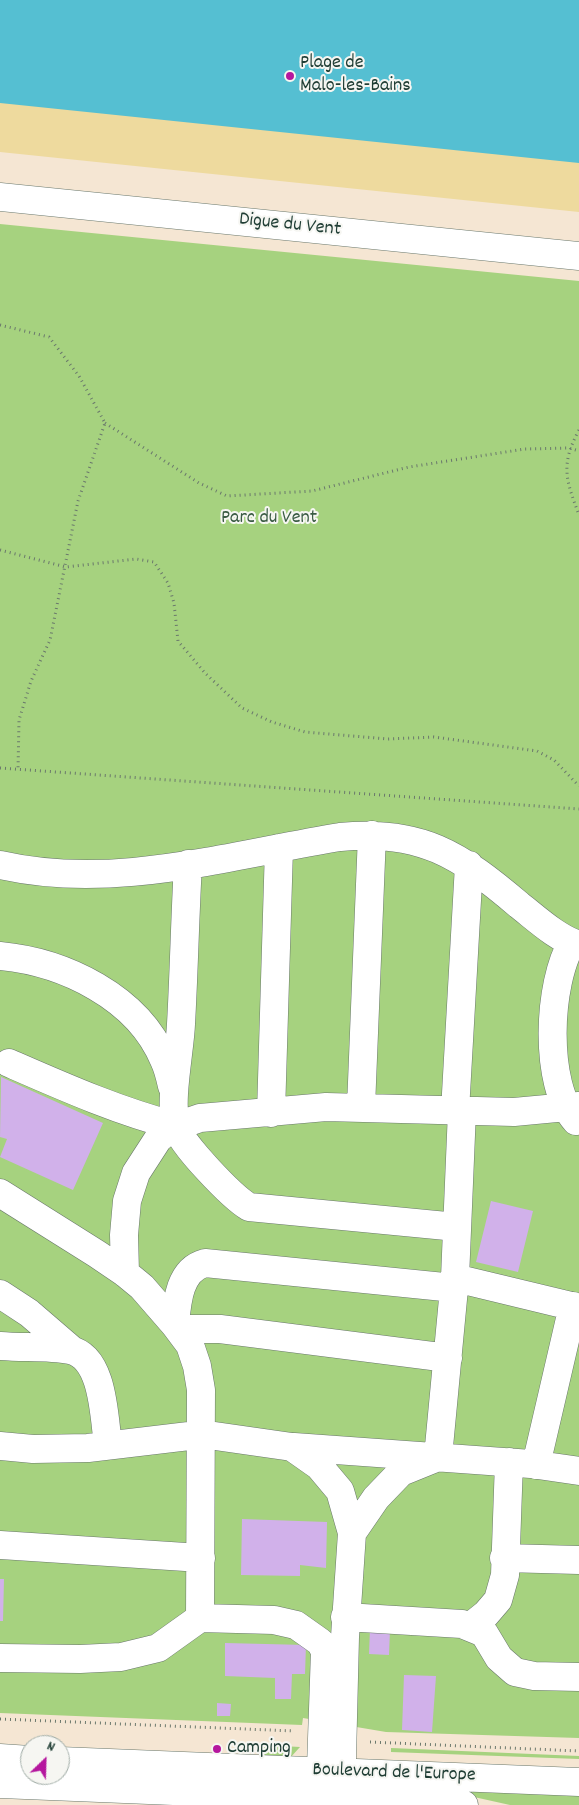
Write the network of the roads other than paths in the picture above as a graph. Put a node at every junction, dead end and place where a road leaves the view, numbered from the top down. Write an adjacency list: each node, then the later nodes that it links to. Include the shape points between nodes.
1 (0, 197): 2 (street, Digue du Vent)
2 (579, 256)
3 (372, 835): 4 (street); 7 (street, via 423,844 457,857); 12 (street)
4 (279, 848): 5 (street); 14 (street)
5 (188, 864): 6 (street, via 89,874 57,874); 11 (street, via 181,1025)
6 (0, 865)
7 (469, 866): 8 (street, via 544,925); 13 (street)
8 (576, 944): 15 (street, via 566,954 554,995 553,1021 557,1072)
9 (0, 956): 11 (street, via 21,958 61,970 113,998 136,1018 152,1039 164,1059)
10 (9, 1063): 16 (street, via 97,1101)
11 (174, 1092): 16 (street)
12 (361, 1107): 13 (street); 14 (street)
13 (459, 1111): 15 (street); 18 (street)
14 (270, 1113): 16 (street, via 200,1118)
15 (575, 1113)
16 (176, 1126): 18 (street, via 206,1166 240,1202 249,1207); 19 (street, via 158,1139 136,1173 127,1202)
17 (0, 1193): 19 (street)
18 (457, 1227): 20 (street)
19 (125, 1273): 23 (street)
20 (454, 1283): 22 (street); 23 (street, via 204,1263 197,1265 186,1277 178,1296); 26 (street)
21 (0, 1294): 25 (street, via 29,1313)
22 (576, 1307): 33 (street)
23 (178, 1328): 26 (street, via 220,1329); 27 (street, via 190,1345 197,1366)
24 (0, 1346): 25 (street)
25 (72, 1350): 28 (street, via 88,1361 96,1373)
26 (448, 1358): 31 (street)
27 (202, 1436): 28 (street); 30 (street); 37 (street)
28 (108, 1445): 29 (street, via 33,1449)
29 (0, 1446)
30 (292, 1447): 31 (street); 35 (street, via 319,1466 340,1491)
31 (438, 1457): 32 (street); 35 (street, via 401,1472 376,1498)
32 (509, 1462): 33 (street); 38 (street)
33 (536, 1465): 34 (street)
34 (579, 1470)
35 (352, 1533): 42 (street)
36 (0, 1546): 37 (street)
37 (200, 1558): 40 (street)
38 (504, 1558): 39 (street); 41 (street, via 505,1575 498,1600)
39 (579, 1560)
40 (200, 1618): 43 (street, via 274,1620 296,1625); 44 (street, via 158,1648 120,1656)
41 (471, 1626): 42 (street); 45 (street, via 484,1633 499,1658 515,1672 534,1676)
42 (345, 1627): 43 (street); 46 (street)
43 (312, 1636): 46 (street, via 325,1651)
44 (0, 1658)
45 (579, 1677)
46 (332, 1736): 52 (street)
47 (0, 1758): 48 (street)
48 (20, 1759)
49 (70, 1762): 52 (street, Boulevard de l'Europe)
50 (579, 1782): 52 (street, Boulevard de l'Europe)
51 (0, 1784): 52 (street, Boulevard de l'Europe)
52 (331, 1785): 53 (street, Boulevard de l'Europe)
53 (464, 1805)

